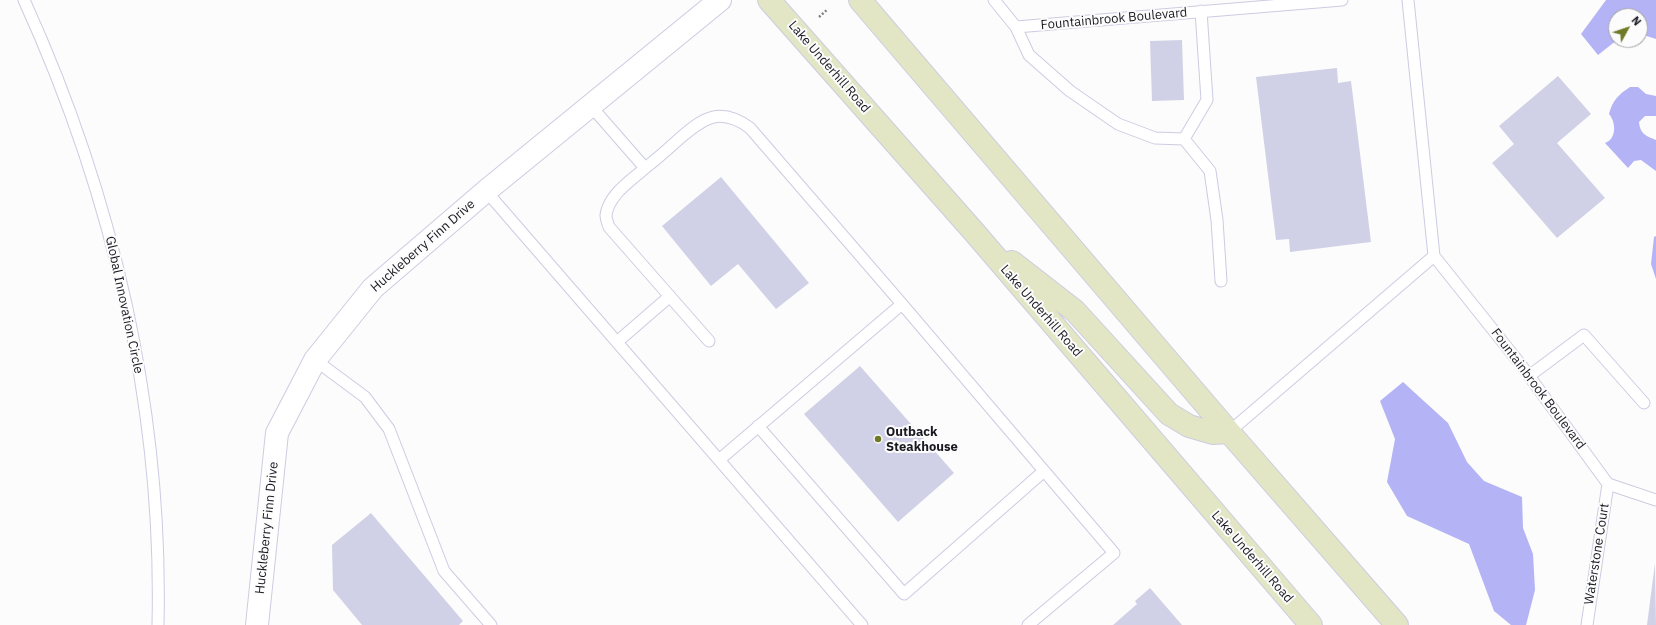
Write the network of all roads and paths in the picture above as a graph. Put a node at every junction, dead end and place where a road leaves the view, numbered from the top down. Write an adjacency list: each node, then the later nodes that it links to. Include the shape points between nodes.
1 (24, 0): 33 (lane, Global Innovation Circle, via 80,139 109,236 134,338 154,490)
2 (720, 0): 12 (street, Huckleberry Finn Drive)
3 (769, 0): 16 (street, Lake Underhill Road)
4 (860, 0): 27 (street)
5 (994, 0): 11 (lane)
6 (1342, 0): 9 (lane, Fountainbrook Boulevard)
7 (1408, 0): 17 (lane)
8 (828, 9): 10 (path)
9 (1201, 11): 11 (lane, Fountainbrook Boulevard); 13 (lane, via 1207,100)
10 (818, 19)
11 (1016, 27): 13 (lane, via 1029,55 1070,91 1118,124 1155,138)
12 (590, 105): 14 (lane); 15 (street, Huckleberry Finn Drive)
13 (1184, 139): 18 (lane, via 1210,171 1217,220)
14 (646, 168): 19 (lane, via 616,194 606,217 609,227); 20 (lane, via 704,120 723,117 739,120 750,128)
15 (486, 191): 22 (lane); 23 (street, Huckleberry Finn Drive, via 373,288)
16 (975, 233): 27 (street, via 1075,311 1169,414 1189,426 1213,433); 32 (street, Lake Underhill Road)
17 (1434, 256): 24 (lane, Fountainbrook Boulevard); 27 (lane)
18 (1221, 281)
19 (669, 297): 21 (lane); 22 (lane)
20 (902, 304): 26 (lane); 29 (lane)
21 (708, 341)
22 (617, 342): 28 (lane)
23 (315, 360): 34 (street, Huckleberry Finn Drive, via 277,433); 35 (lane, via 365,397 389,429 444,571)
24 (1529, 376): 25 (lane, via 1584,335); 30 (lane, Fountainbrook Boulevard)
25 (1644, 403)
26 (758, 426): 28 (lane); 29 (lane, via 904,594)
27 (1229, 432): 38 (street)
28 (719, 460): 36 (lane)
29 (1044, 471): 37 (lane, via 1114,553)
30 (1608, 484): 31 (lane); 39 (lane, Waterstone Court)
31 (1656, 500)
32 (1308, 624)
33 (158, 625)
34 (257, 625)
35 (491, 625)
36 (862, 625)
37 (1028, 625)
38 (1397, 625)
39 (1587, 625)

